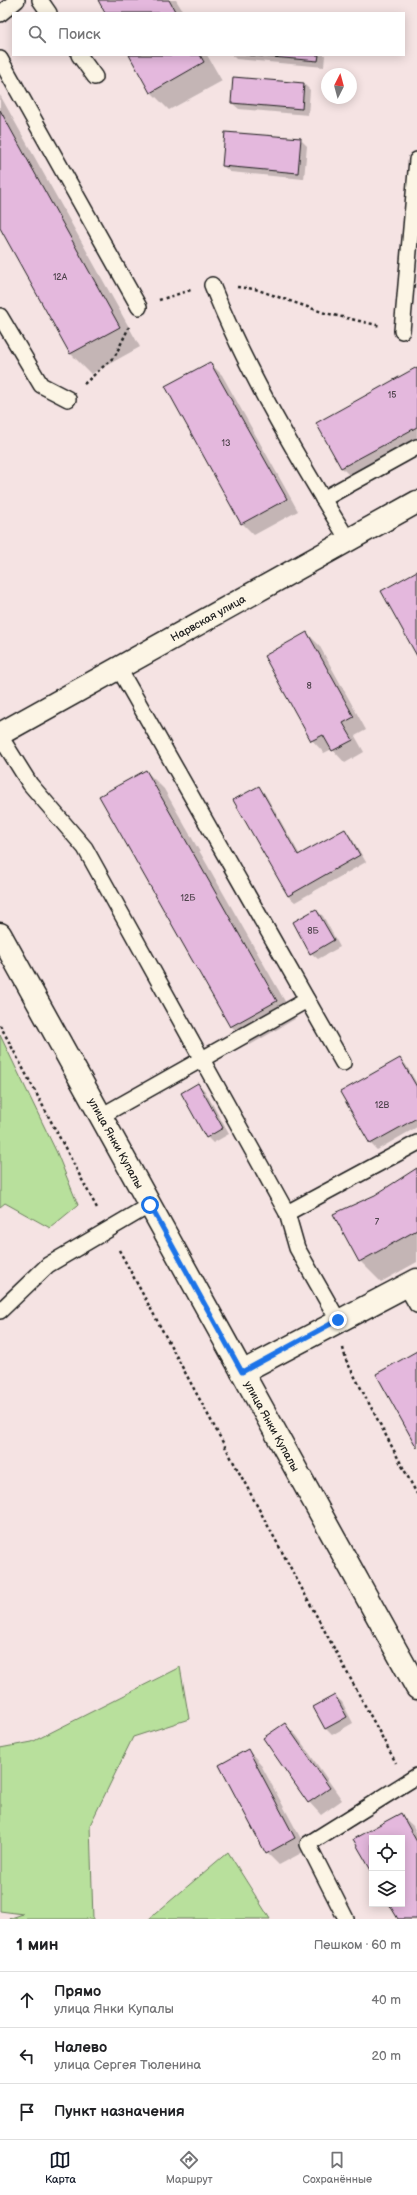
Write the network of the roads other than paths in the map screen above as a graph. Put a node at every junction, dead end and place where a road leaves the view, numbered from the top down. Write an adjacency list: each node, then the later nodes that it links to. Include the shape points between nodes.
1 (17, 0): 4 (lane)
2 (40, 0): 3 (lane)
3 (48, 12)
4 (0, 14)
5 (80, 56): 7 (lane)
6 (0, 59): 10 (lane)
7 (95, 77)
8 (417, 160): 12 (lane)
9 (212, 285): 15 (lane, via 230,330)
10 (138, 307)
11 (0, 316): 13 (lane, via 40,385)
12 (402, 331)
13 (68, 399)
14 (417, 447): 15 (lane)
15 (323, 499): 17 (lane)
16 (417, 502): 17 (street, Нарвская улица)
17 (348, 540): 18 (street, Нарвская улица)
18 (118, 667): 19 (street, Нарвская улица); 21 (lane)
19 (0, 735): 22 (lane, via 30,784 85,848)
20 (0, 934): 24 (street, улица Янки Купалы)
21 (307, 1000): 22 (lane); 23 (lane)
22 (202, 1059): 24 (lane); 27 (lane)
23 (343, 1063)
24 (101, 1116): 26 (street, улица Янки Купалы)
25 (417, 1143): 27 (lane)
26 (150, 1205): 30 (lane, via 48,1265); 32 (street, улица Янки Купалы)
27 (287, 1213): 31 (lane, via 297,1248)
28 (412, 1283): 29 (lane); 31 (street)
29 (417, 1305)
30 (0, 1311)
31 (338, 1320): 32 (street)
32 (242, 1372): 33 (street, улица Янки Купалы)
33 (417, 1688)
34 (412, 1779): 35 (lane, via 308,1844)
35 (346, 1919)

